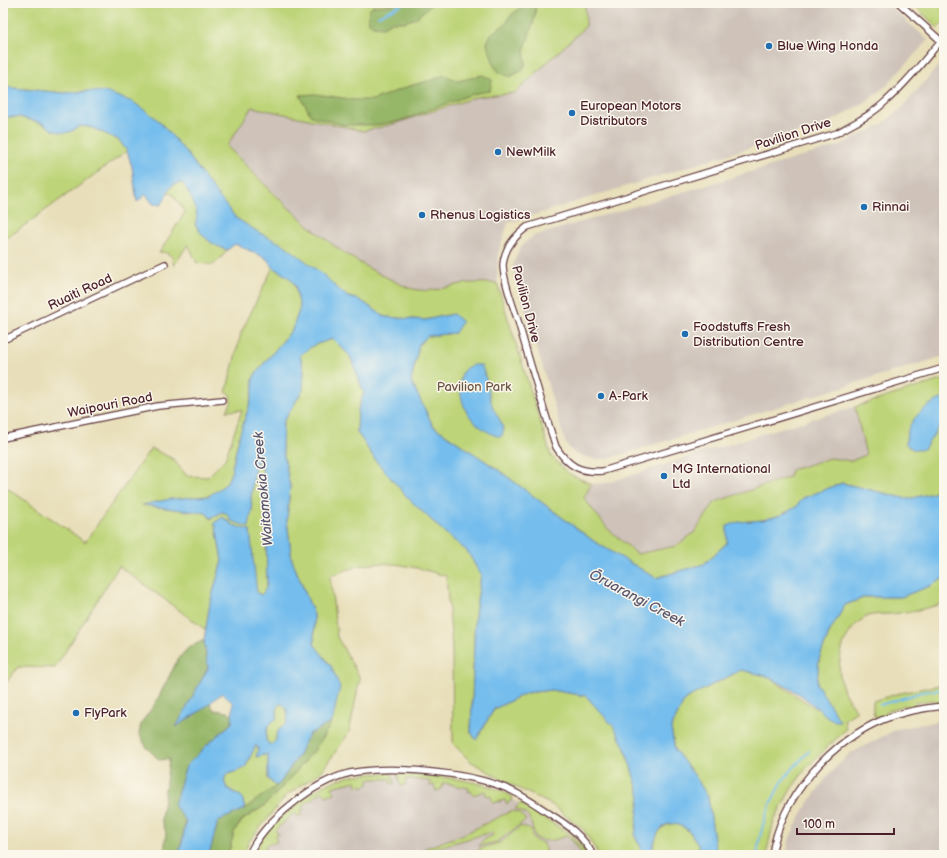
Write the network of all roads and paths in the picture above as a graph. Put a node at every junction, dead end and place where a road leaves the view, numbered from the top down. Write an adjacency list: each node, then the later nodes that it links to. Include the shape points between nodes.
1 (899, 3): 2 (street)
2 (942, 39): 5 (street, Pavilion Drive, via 886,102 837,133 527,228 513,240 503,265 556,447 576,468 592,472 616,468)
3 (166, 264): 4 (street, Ruaiti Road)
4 (3, 340)
5 (944, 368)
6 (222, 400): 7 (street, Waipouri Road, via 158,406)
7 (3, 438)
8 (944, 706): 11 (street, via 912,711 882,720 836,749 801,786 782,822)
9 (249, 855): 10 (street, via 259,837 274,821 291,805 328,780 350,774 391,770 438,773 502,786 569,826)
10 (593, 855)
11 (772, 855)

